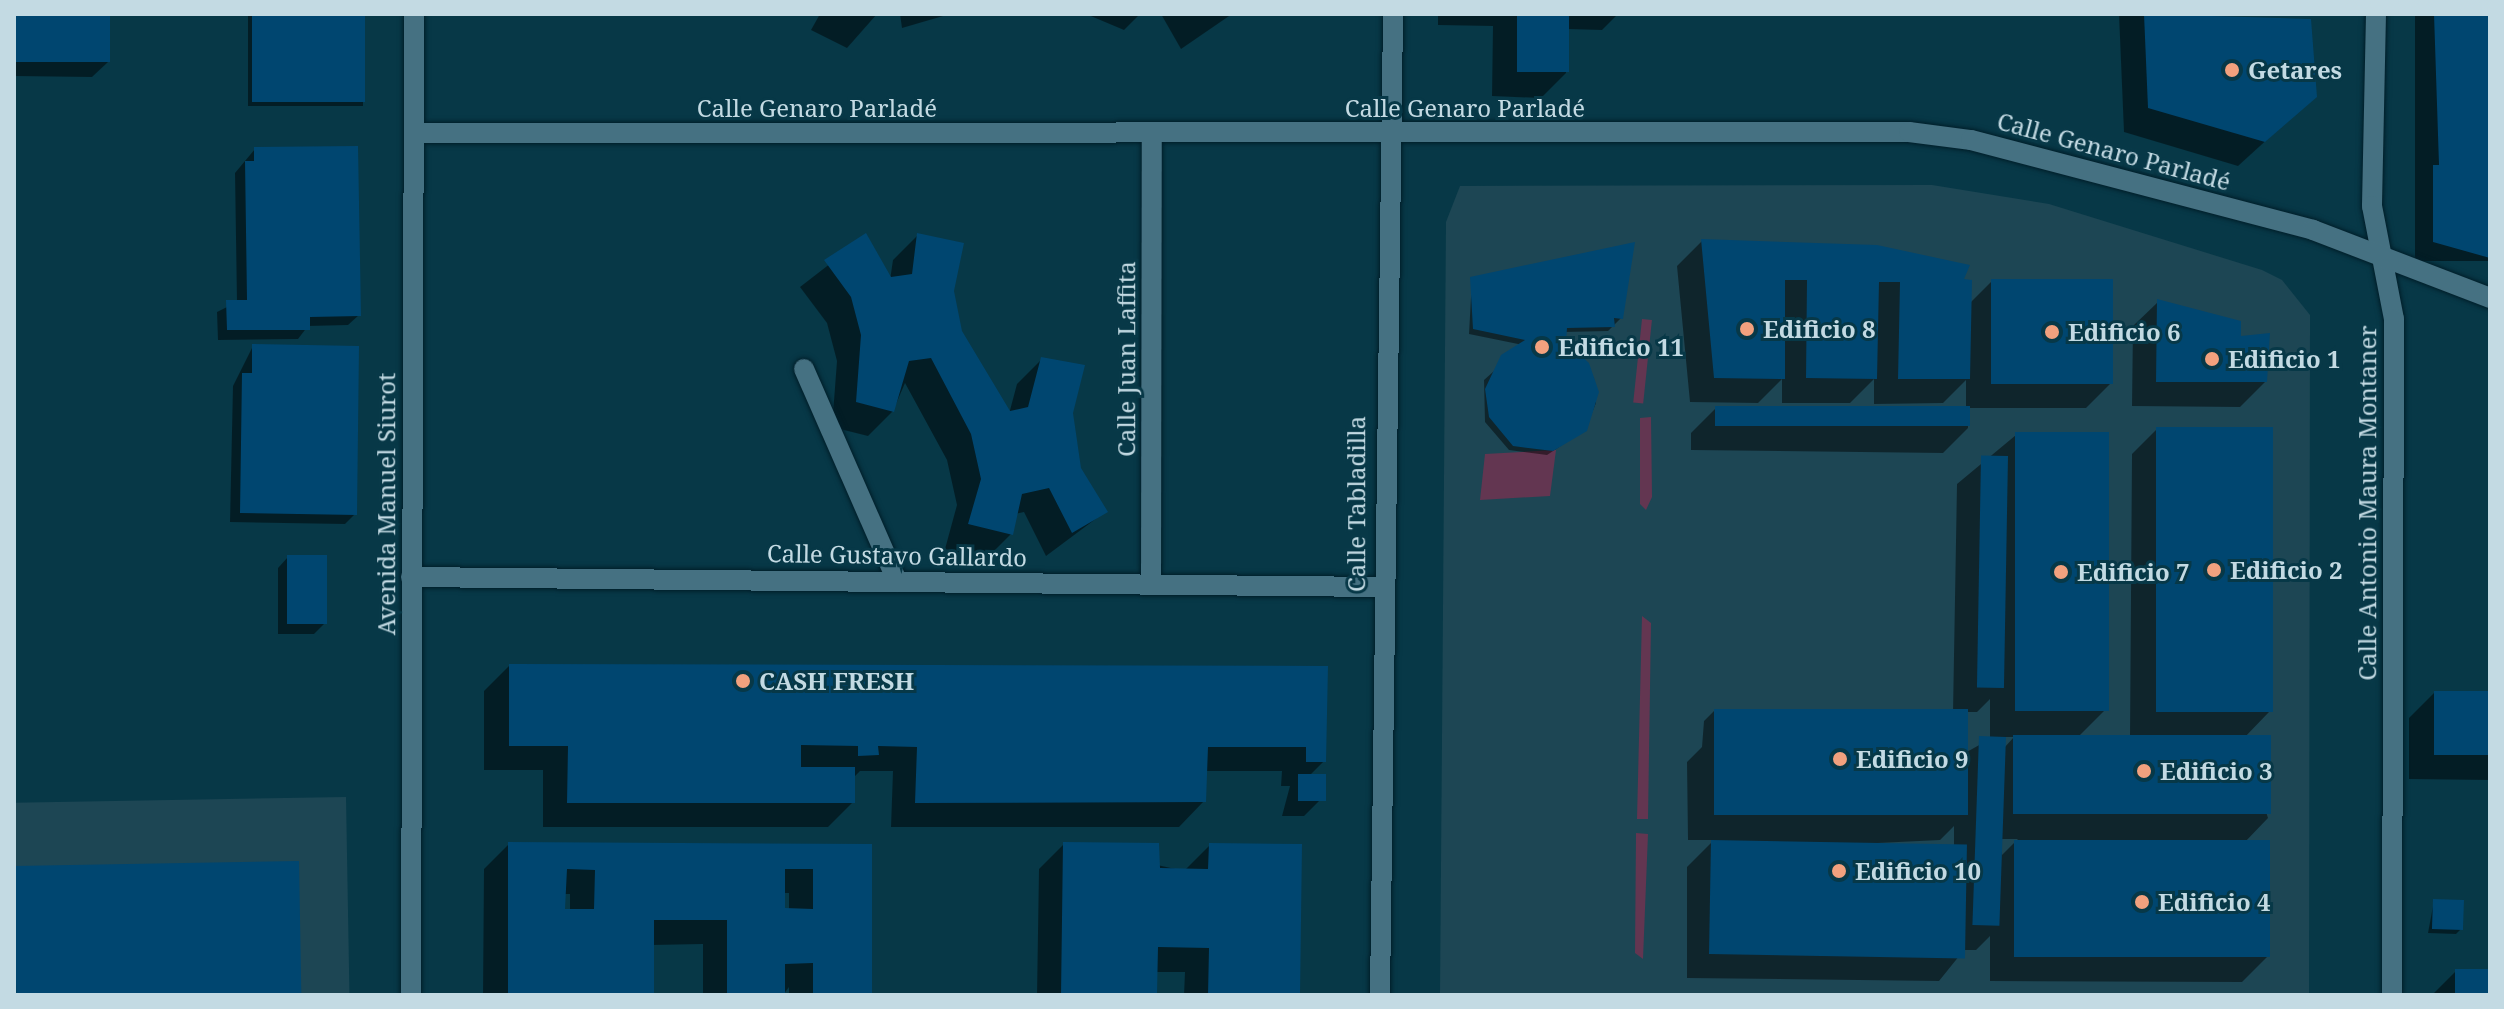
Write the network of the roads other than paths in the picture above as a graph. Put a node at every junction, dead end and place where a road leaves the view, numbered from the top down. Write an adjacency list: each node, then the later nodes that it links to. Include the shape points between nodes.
1 (414, 14): 4 (street, Avenida Manuel Siurot)
2 (1393, 14): 6 (street, Calle Tabladilla)
3 (2376, 14): 7 (street, Calle Antonio Maura Montaner, via 2372,206)
4 (415, 133): 5 (street, Calle Genaro Parladé); 10 (street, Avenida Manuel Siurot)
5 (1152, 135): 6 (street, Calle Genaro Parladé); 12 (street, Calle Juan Laffita)
6 (1388, 135): 7 (street, Calle Genaro Parladé, via 1909,132 1971,140 2313,230); 13 (street, Calle Tabladilla)
7 (2384, 263): 8 (street, Calle Genaro Parladé); 16 (street, Calle Antonio Maura Montaner, via 2394,319)
8 (2490, 298)
9 (804, 369): 11 (street)
10 (411, 577): 11 (street, Calle Gustavo Gallardo); 14 (street, Avenida Manuel Siurot)
11 (897, 581): 12 (street, Calle Gustavo Gallardo)
12 (1151, 584): 13 (street, Calle Gustavo Gallardo)
13 (1382, 587): 15 (street, Calle Tabladilla)
14 (411, 995)
15 (1380, 995)
16 (2392, 995)

